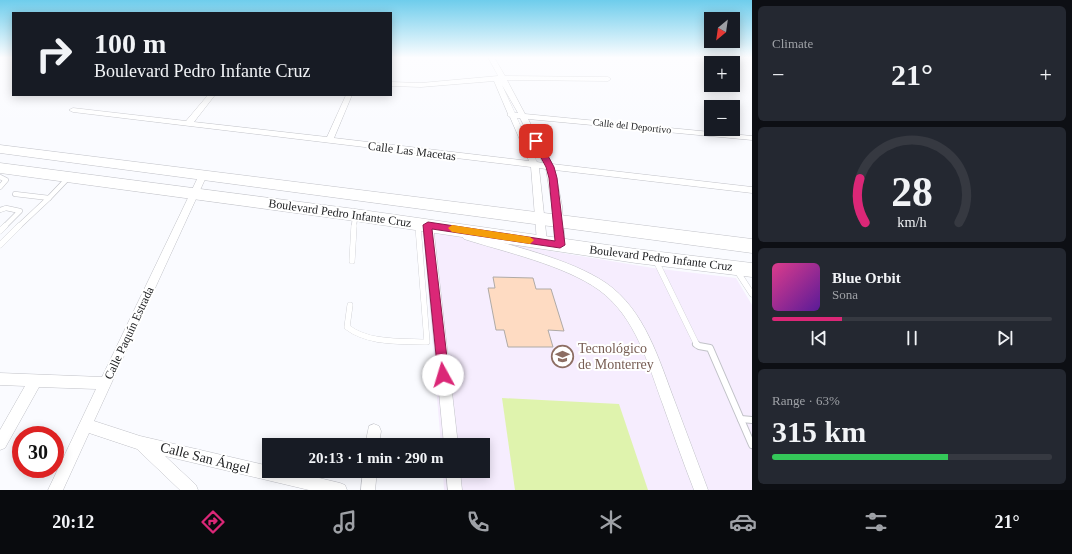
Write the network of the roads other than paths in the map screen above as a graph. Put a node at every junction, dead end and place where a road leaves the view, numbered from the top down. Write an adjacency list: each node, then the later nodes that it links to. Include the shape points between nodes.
1 (478, 80): 4 (street, via 421,85)
2 (500, 80): 8 (street)
3 (500, 80): 9 (street)
4 (392, 84)
5 (211, 96): 10 (street)
6 (349, 96): 12 (street)
7 (73, 110): 10 (street, Calle Las Macetas)
8 (512, 115): 9 (street, Calle del Deportivo); 14 (street)
9 (522, 115): 11 (street, Calle del Deportivo); 15 (street)
10 (188, 124): 12 (street, Calle Las Macetas)
11 (752, 138)
12 (329, 141): 14 (street, Calle Las Macetas)
13 (0, 148): 17 (highway, Boulevard Pedro Infante Cruz)
14 (535, 166): 15 (street, Calle Las Macetas); 27 (street)
15 (550, 167): 21 (street, Calle Las Macetas); 28 (street)
16 (0, 168): 19 (highway, Boulevard Pedro Infante Cruz)
17 (203, 176): 22 (street, Calle Paquín Estrada); 27 (highway, Boulevard Pedro Infante Cruz)
18 (0, 177): 20 (lane, via 6,180)
19 (69, 177): 22 (highway, Boulevard Pedro Infante Cruz); 24 (lane)
20 (0, 187)
21 (752, 190)
22 (195, 193): 26 (highway, Boulevard Pedro Infante Cruz); 43 (street, Calle Paquín Estrada)
23 (15, 194): 24 (lane)
24 (49, 198): 32 (lane)
25 (0, 210): 30 (lane, via 6,208 20,211)
26 (355, 215): 29 (highway, Boulevard Pedro Infante Cruz); 36 (lane)
27 (539, 217): 28 (highway, Boulevard Pedro Infante Cruz); 31 (street)
28 (558, 220): 33 (street); 34 (highway, Boulevard Pedro Infante Cruz)
29 (428, 225): 31 (highway, Boulevard Pedro Infante Cruz); 40 (lane, via 427,342 358,335 347,327); 49 (street); 60 (street, via 583,275 604,287 618,300 632,318 648,347)
30 (0, 231)
31 (542, 242): 33 (highway, Boulevard Pedro Infante Cruz)
32 (0, 245)
33 (560, 245): 35 (highway, Boulevard Pedro Infante Cruz)
34 (752, 246)
35 (654, 258): 37 (highway, Boulevard Pedro Infante Cruz); 44 (lane, via 696,344 710,348)
36 (352, 261)
37 (736, 268): 38 (highway, Boulevard Pedro Infante Cruz); 39 (lane)
38 (752, 270)
39 (752, 294)
40 (350, 305)
41 (0, 378): 42 (street)
42 (36, 380): 43 (street); 50 (street)
43 (105, 383): 46 (street, Calle Paquín Estrada)
44 (741, 419): 45 (lane); 52 (lane)
45 (752, 420)
46 (86, 424): 51 (street, Calle San Ángel); 55 (street, Calle Paquín Estrada)
47 (374, 431): 48 (street)
48 (373, 438)
49 (450, 438)
50 (0, 443)
51 (140, 443): 56 (street, Calle San Ángel); 57 (street, Calle San Ángel)
52 (752, 445)
53 (369, 478): 58 (street)
54 (454, 478): 59 (street)
55 (55, 490)
56 (191, 490)
57 (340, 490)
58 (368, 490)
59 (455, 490)
60 (701, 490)

